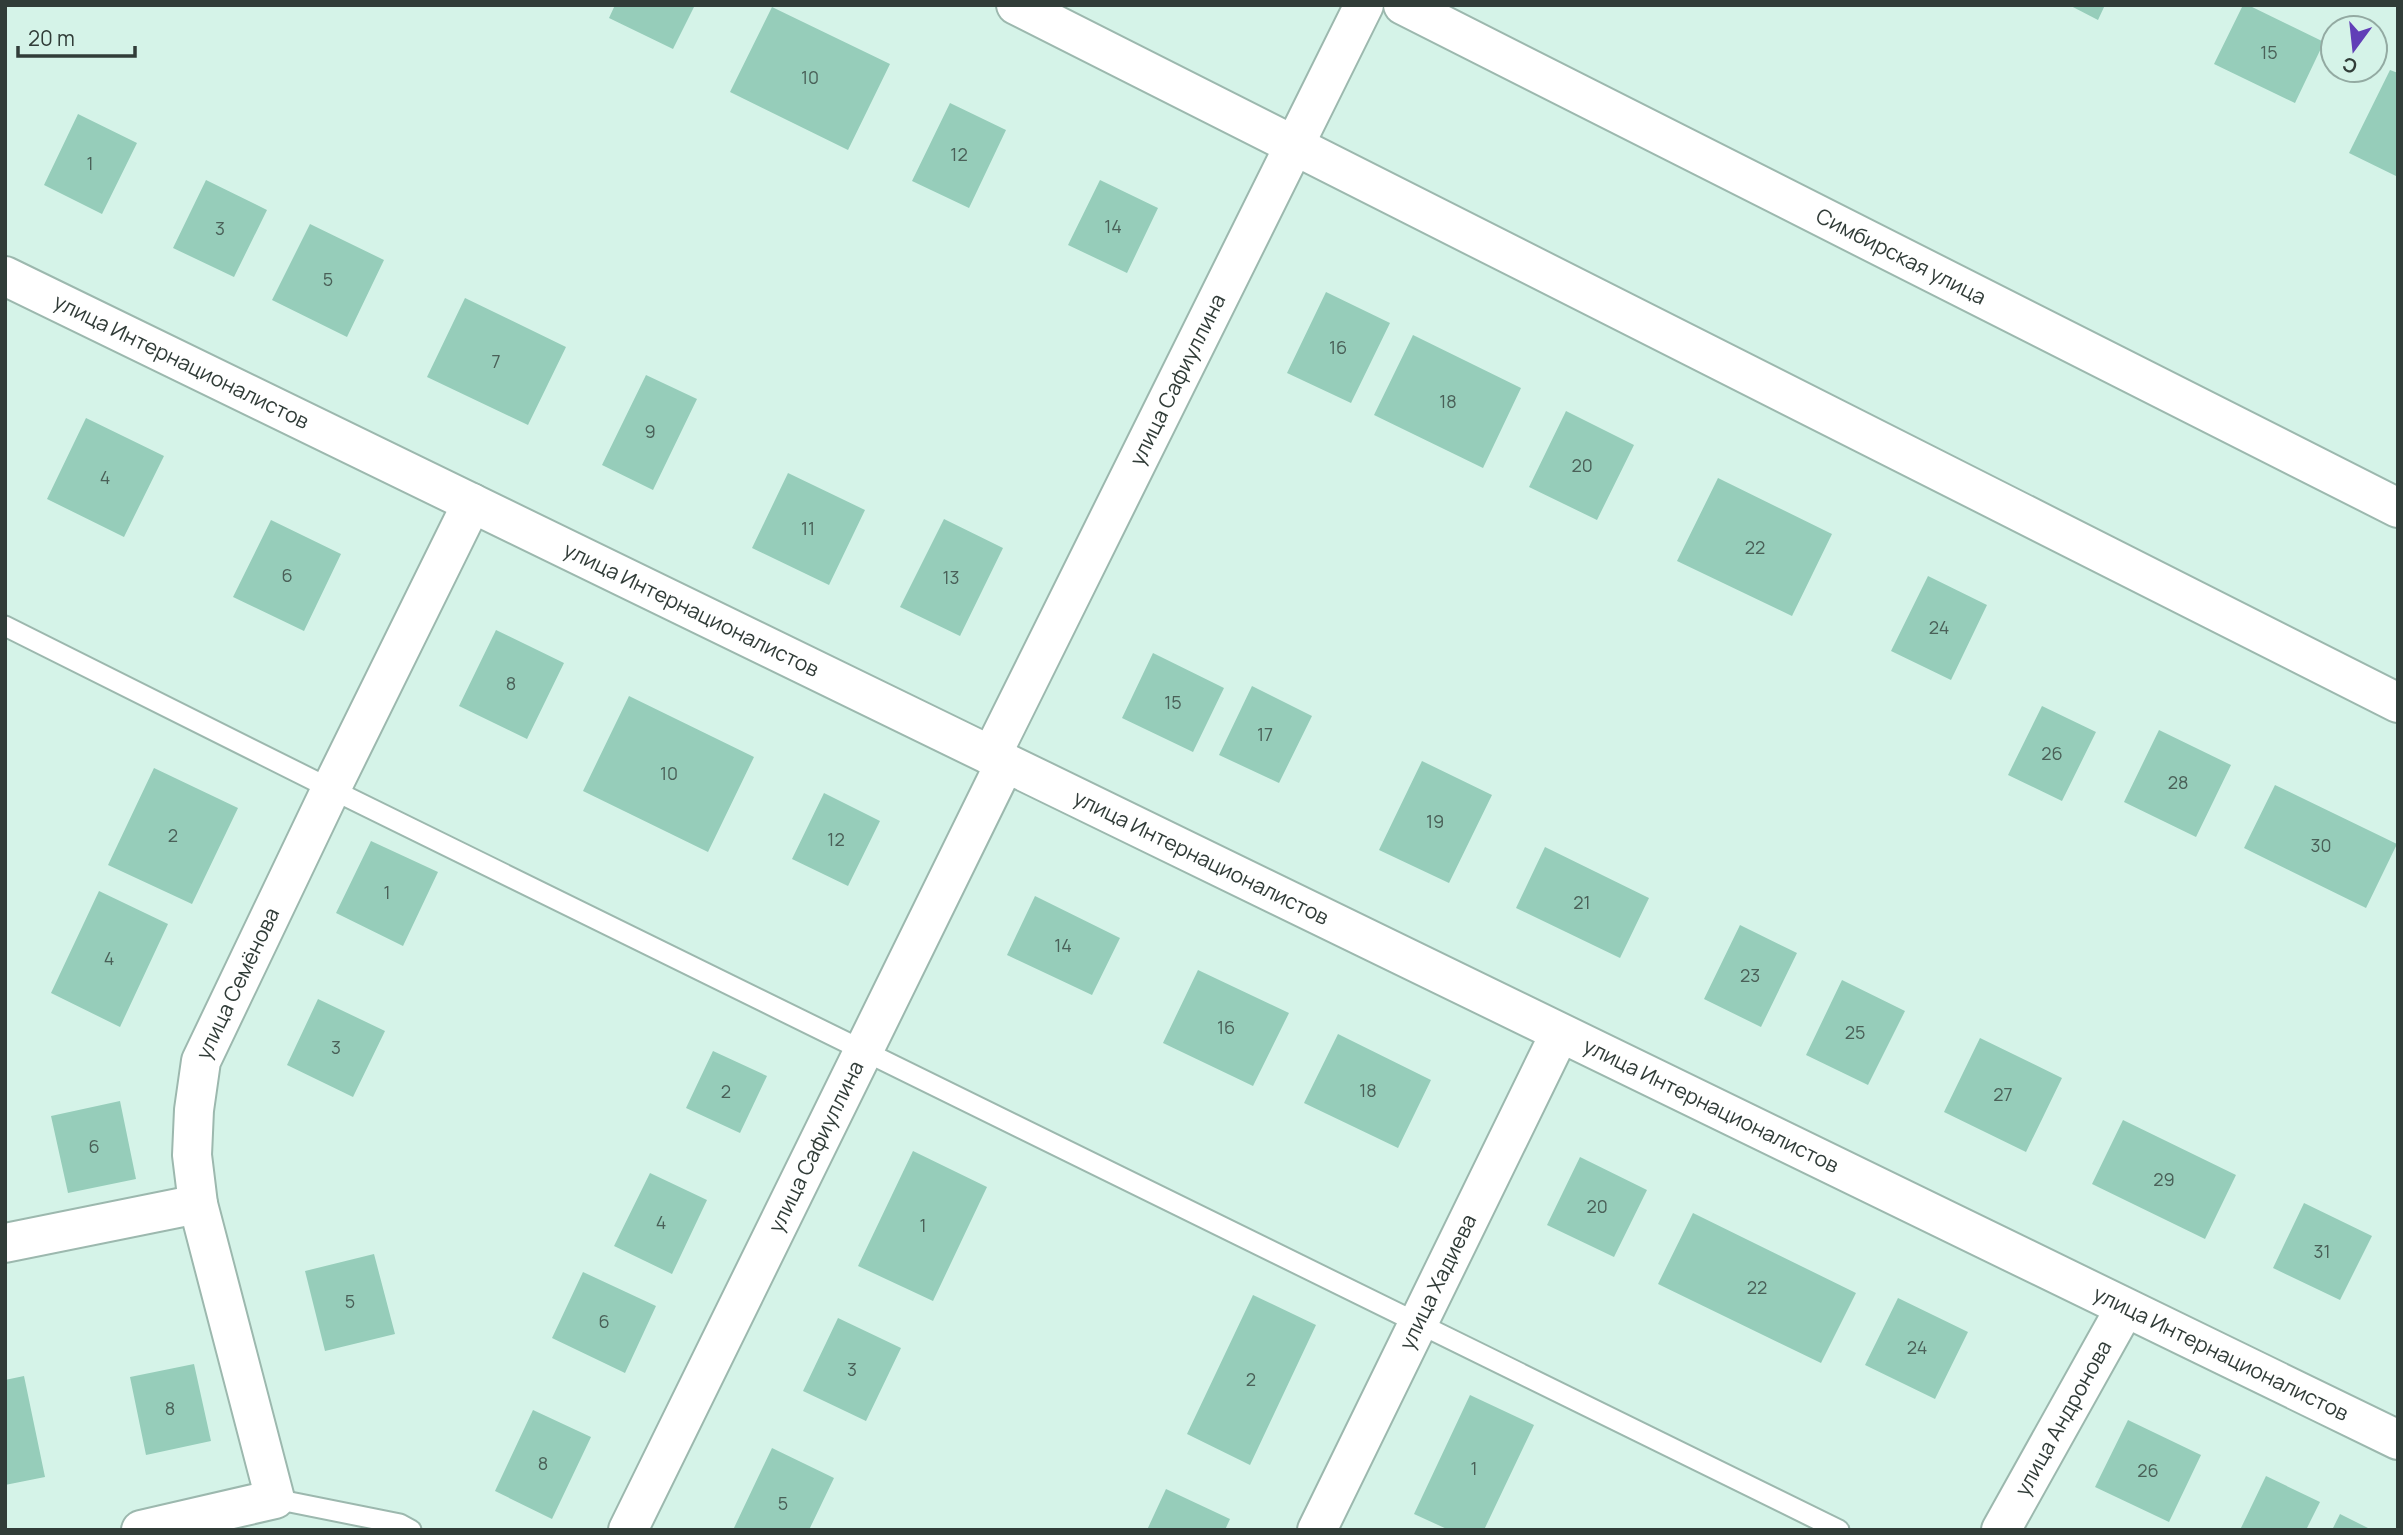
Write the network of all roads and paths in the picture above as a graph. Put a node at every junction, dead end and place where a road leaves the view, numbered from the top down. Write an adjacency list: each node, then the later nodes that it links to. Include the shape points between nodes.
1 (1016, 5): 4 (street)
2 (1364, 5): 4 (street, улица Сафиуллина)
3 (1403, 5): 7 (street, Симбирская улица)
4 (1294, 146): 9 (street); 10 (street, улица Сафиуллина)
5 (5, 276): 6 (street, улица Интернационалистов)
6 (472, 503): 10 (street, улица Интернационалистов); 11 (street, улица Семёнова)
7 (2398, 508)
8 (5, 625): 11 (lane)
9 (2398, 703)
10 (998, 759): 12 (street, улица Интернационалистов); 13 (street, улица Сафиуллина)
11 (331, 789): 13 (lane); 14 (street, улица Семёнова, via 201,1061 192,1155)
12 (1560, 1033): 16 (street, улица Интернационалистов); 17 (street, улица Хадиева)
13 (865, 1051): 17 (lane); 22 (street, улица Сафиуллина)
14 (198, 1204): 15 (street); 19 (street, улица Семёнова)
15 (5, 1243)
16 (2125, 1308): 18 (street, улица Интернационалистов); 25 (street, улица Андронова)
17 (1419, 1324): 23 (street, улица Хадиева); 24 (lane)
18 (2398, 1440)
19 (275, 1499): 20 (street); 21 (lane)
20 (141, 1530)
21 (411, 1530)
22 (628, 1530)
23 (1317, 1530)
24 (1839, 1530)
25 (2001, 1530)

